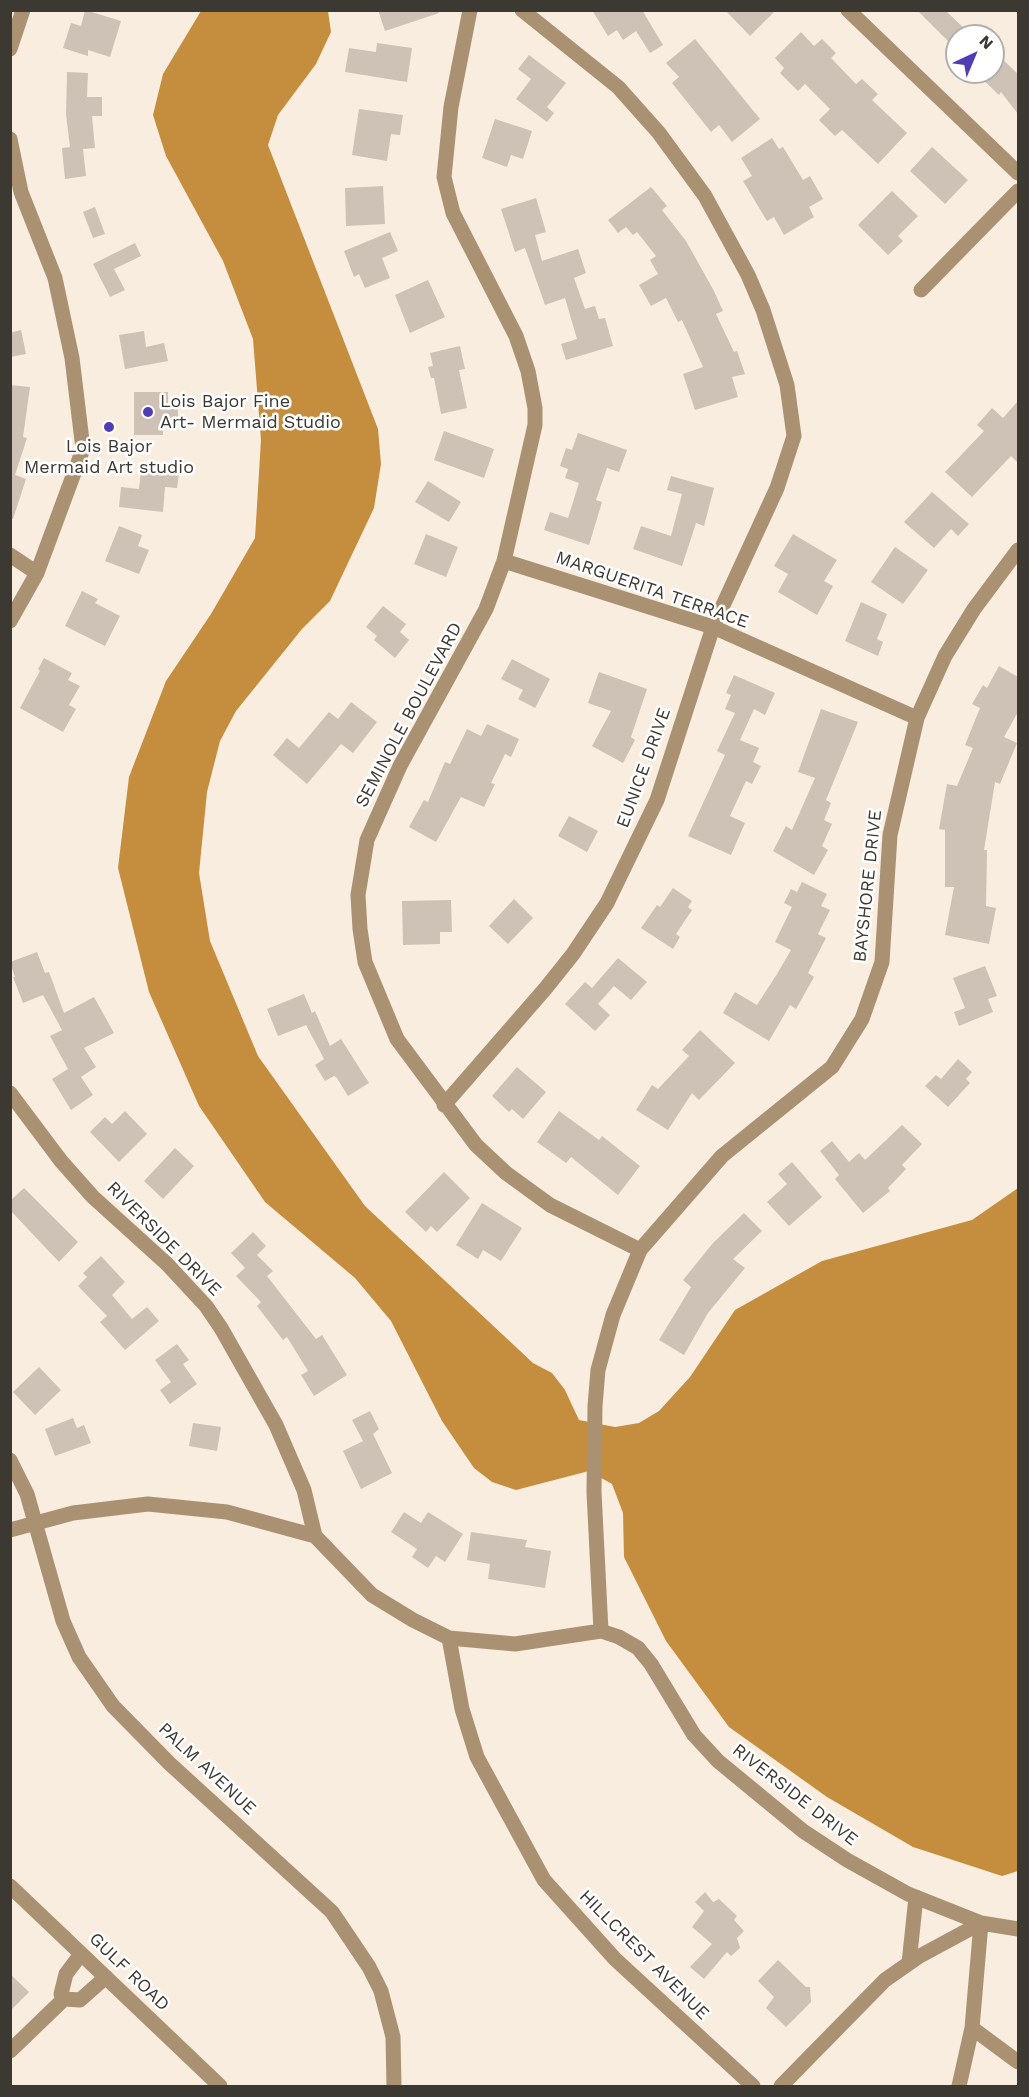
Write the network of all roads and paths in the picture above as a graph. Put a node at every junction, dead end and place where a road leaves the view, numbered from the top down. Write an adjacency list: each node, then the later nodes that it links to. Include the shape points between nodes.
1 (23, 10): 5 (street)
2 (470, 10): 12 (street, SEMINOLE BOULEVARD, via 451,107 444,177 453,213 516,336 535,408 535,425)
3 (522, 10): 15 (street, EUNICE DRIVE, via 618,87 669,145 705,196 748,275 767,321 787,386 794,436 777,488)
4 (848, 10): 7 (street)
5 (10, 49)
6 (10, 139): 13 (street, via 21,192 55,278 72,358 83,449)
7 (1018, 173)
8 (1018, 191): 9 (street)
9 (921, 290)
10 (1018, 550): 16 (street, BAYSHORE DRIVE, via 945,656)
11 (10, 555): 13 (street)
12 (504, 561): 15 (street, MARGUERITA TERRACE); 18 (street, SEMINOLE BOULEVARD, via 481,620 395,777 368,840 359,874 365,962 401,1046)
13 (38, 573): 14 (street)
14 (10, 621)
15 (712, 627): 16 (street, MARGUERITA TERRACE); 18 (street, EUNICE DRIVE, via 657,800 607,903 545,989)
16 (917, 718): 19 (street, BAYSHORE DRIVE, via 890,836 882,962 861,1019 832,1067 722,1156)
17 (10, 1093): 23 (street, RIVERSIDE DRIVE, via 93,1197 167,1264 206,1306 267,1405 304,1490)
18 (444, 1105): 19 (street, SEMINOLE BOULEVARD, via 490,1160 528,1189 573,1218)
19 (640, 1250): 24 (street, BAYSHORE DRIVE, via 603,1344 595,1406 594,1492)
20 (10, 1460): 21 (street, PALM AVENUE, via 27,1494)
21 (34, 1522): 22 (street); 23 (street, via 90,1510 148,1504 227,1512); 38 (street, PALM AVENUE, via 63,1621 96,1684 169,1763 332,1912 369,1967 381,1991 393,2037)
22 (10, 1530)
23 (315, 1536): 25 (street, via 372,1594)
24 (601, 1631): 25 (street, via 515,1644); 27 (street, RIVERSIDE DRIVE, via 638,1648 694,1735 755,1794 847,1860)
25 (449, 1638): 39 (street, HILLCREST AVENUE, via 462,1709 477,1757 544,1880 615,1959)
26 (10, 1887): 30 (street, GULF ROAD)
27 (916, 1897): 28 (street, RIVERSIDE DRIVE); 31 (street)
28 (981, 1923): 29 (street, RIVERSIDE DRIVE); 31 (street); 34 (street)
29 (1018, 1929)
30 (81, 1954): 32 (street, GULF ROAD); 33 (street, via 66,1974 61,1994)
31 (909, 1963): 40 (street, via 885,1980)
32 (106, 1977): 33 (street, via 80,2000); 37 (street, GULF ROAD)
33 (64, 1999): 35 (street)
34 (972, 2028): 36 (street); 41 (street)
35 (10, 2051)
36 (1018, 2062)
37 (220, 2086)
38 (394, 2086)
39 (753, 2086)
40 (781, 2086)
41 (959, 2086)

